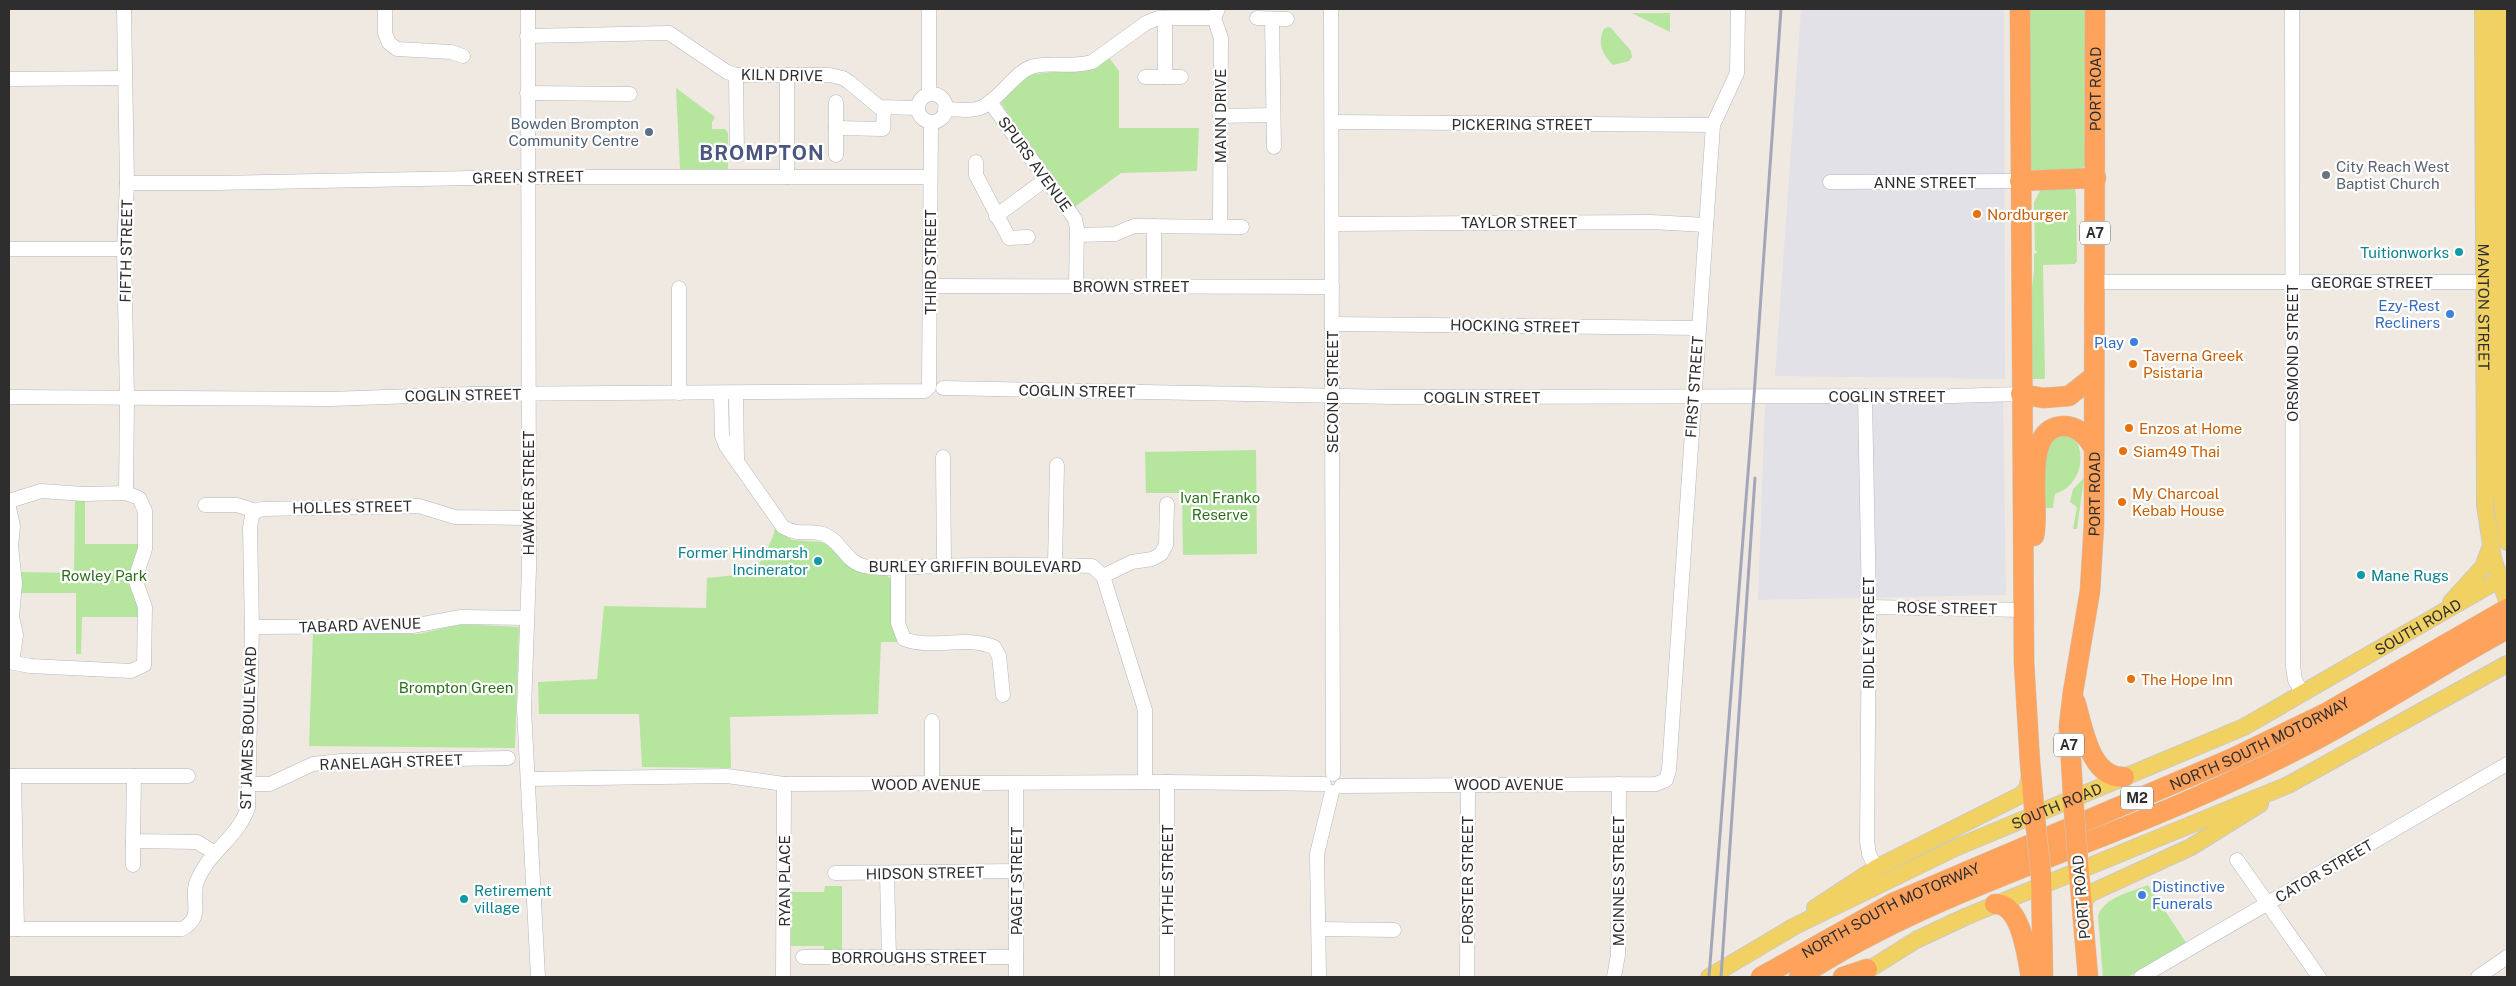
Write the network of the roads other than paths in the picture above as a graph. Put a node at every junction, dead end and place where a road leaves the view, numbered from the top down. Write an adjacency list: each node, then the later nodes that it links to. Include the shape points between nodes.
1 (124, 9): 24 (street, FIFTH STREET)
2 (385, 9): 18 (street, via 385,33 389,43 397,49 451,52)
3 (528, 9): 17 (street, HAWKER STREET)
4 (929, 9): 28 (street)
5 (1331, 9): 37 (street, SECOND STREET)
6 (1738, 9): 38 (street, FIRST STREET, via 1737,73)
7 (2020, 9): 50 (highway)
8 (2095, 9): 48 (highway, PORT ROAD / A7)
9 (2292, 9): 64 (street, ORSMOND STREET)
10 (2483, 9): 40 (main road, MANTON STREET)
11 (2499, 9): 40 (main road, MANTON STREET)
12 (1216, 13): 13 (street); 34 (street, MANN DRIVE, via 1221,38)
13 (1165, 18): 22 (street); 30 (street, via 1146,23 1092,62 1034,66)
14 (1257, 18): 15 (street)
15 (1272, 19): 16 (street); 35 (street)
16 (1287, 19)
17 (527, 36): 19 (street, KILN DRIVE, via 669,33); 26 (street, HAWKER STREET)
18 (463, 56)
19 (736, 75): 20 (street, KILN DRIVE); 42 (street)
20 (787, 75): 31 (street, KILN DRIVE, via 843,78 872,103); 47 (street)
21 (1145, 77): 22 (street)
22 (1165, 77): 23 (street)
23 (1181, 77)
24 (125, 78): 25 (street); 52 (street, FIFTH STREET)
25 (9, 79)
26 (527, 93): 27 (street); 46 (street, HAWKER STREET)
27 (630, 94)
28 (929, 94): 32 (street, via 921,99); 33 (street, via 942,99)
29 (836, 102): 39 (street)
30 (990, 102): 33 (street, via 979,108); 49 (street, SPURS AVENUE)
31 (884, 108): 32 (street); 39 (street, via 883,128)
32 (918, 108): 36 (street, via 921,117)
33 (946, 109): 36 (street, via 941,118)
34 (1220, 116): 35 (street); 55 (street, MANN DRIVE)
35 (1273, 116): 41 (street)
36 (931, 122): 45 (street, THIRD STREET)
37 (1332, 122): 38 (street, PICKERING STREET); 54 (street, SECOND STREET)
38 (1713, 125): 56 (street, FIRST STREET)
39 (836, 128): 43 (street)
40 (2496, 135): 65 (main road, MANTON STREET)
41 (1274, 147)
42 (737, 155)
43 (836, 155)
44 (976, 162): 53 (street, via 976,175)
45 (930, 176): 47 (street, GREEN STREET); 66 (street, THIRD STREET)
46 (527, 177): 47 (street, GREEN STREET); 52 (street, GREEN STREET); 78 (street, HAWKER STREET)
47 (787, 177)
48 (2096, 178): 50 (highway); 63 (highway, PORT ROAD / A7)
49 (1046, 179): 53 (street); 59 (street, SPURS AVENUE, via 1075,219)
50 (2020, 181): 51 (street, ANNE STREET); 81 (highway)
51 (1830, 182)
52 (127, 183): 62 (street, FIFTH STREET)
53 (996, 216): 60 (street, via 1009,238)
54 (1332, 224): 56 (street, TAYLOR STREET, via 1651,222); 69 (street, SECOND STREET)
55 (1220, 225): 57 (street); 58 (street)
56 (1706, 225): 72 (street, FIRST STREET)
57 (1154, 226): 59 (street, via 1134,226 1115,234); 68 (street)
58 (1242, 227)
59 (1077, 235): 67 (street, SPURS AVENUE)
60 (1028, 237)
61 (9, 249): 62 (street)
62 (124, 249): 86 (street, FIFTH STREET)
63 (2094, 282): 64 (street, GEORGE STREET); 74 (highway, PORT ROAD / A7)
64 (2292, 282): 65 (street, GEORGE STREET); 116 (street, ORSMOND STREET, via 2293,666 2295,680)
65 (2492, 282): 73 (main road, MANTON STREET)
66 (931, 286): 67 (street, BROWN STREET); 76 (street, THIRD STREET, via 929,387)
67 (1076, 286): 68 (street, BROWN STREET)
68 (1154, 286): 69 (street, BROWN STREET)
69 (1332, 287): 71 (street, SECOND STREET)
70 (679, 288): 77 (street)
71 (1332, 324): 72 (street, HOCKING STREET); 85 (street, SECOND STREET)
72 (1698, 328): 82 (street, FIRST STREET)
73 (2497, 361): 98 (main road, MANTON STREET, via 2500,486); 99 (main road, MANTON STREET, via 2484,492)
74 (2093, 377): 81 (highway, via 2069,396 2043,398); 87 (highway, PORT ROAD / A7)
75 (943, 388): 85 (street, COGLIN STREET)
76 (917, 392): 80 (street, COGLIN STREET)
77 (679, 393): 78 (street, COGLIN STREET); 79 (street, COGLIN STREET)
78 (528, 394): 86 (street, COGLIN STREET, via 330,399); 97 (street, HAWKER STREET)
79 (721, 394): 80 (street, COGLIN STREET); 89 (street, BURLEY GRIFFIN BOULEVARD, via 722,436)
80 (736, 394): 89 (street, BURLEY GRIFFIN BOULEVARD, via 735,451)
81 (2021, 394): 83 (street, COGLIN STREET); 104 (highway)
82 (1693, 396): 83 (street, COGLIN STREET); 85 (street, COGLIN STREET); 122 (street, FIRST STREET)
83 (1865, 396): 107 (street, RIDLEY STREET)
84 (9, 397): 86 (street, COGLIN STREET)
85 (1331, 397): 134 (street, SECOND STREET)
86 (127, 398): 91 (street, FIFTH STREET)
87 (2094, 448): 104 (highway, via 2083,434 2071,427 2052,428 2039,442 2035,460 2036,525); 115 (highway, PORT ROAD / A7, via 2090,591)
88 (943, 457): 100 (street)
89 (738, 463): 102 (street, BURLEY GRIFFIN BOULEVARD, via 783,527 795,534 822,534 835,540 853,562 864,566)
90 (1057, 465): 101 (street)
91 (126, 493): 92 (street, via 41,491); 113 (street, via 138,498 146,511 145,549 135,579 144,607 144,664 131,671 30,666)
92 (9, 502)
93 (205, 504): 96 (street, HOLLES STREET, via 237,505)
94 (1167, 504): 103 (street, via 1166,546 1161,554 1132,562)
95 (9, 508): 113 (street, via 13,526 11,546 15,583 12,617 16,635)
96 (256, 511): 97 (street, HOLLES STREET, via 419,506 456,517); 111 (street, ST JAMES BOULEVARD, via 250,528)
97 (528, 518): 110 (street, HAWKER STREET)
98 (2506, 532)
99 (2491, 546): 105 (main road, MANTON STREET); 109 (main road, via 2481,570)
100 (944, 566): 101 (street, BURLEY GRIFFIN BOULEVARD); 102 (street, BURLEY GRIFFIN BOULEVARD)
101 (1056, 566): 103 (street, BURLEY GRIFFIN BOULEVARD, via 1092,566)
102 (898, 568): 117 (street, via 898,623 904,640 915,644 982,642 994,647 999,656)
103 (1103, 576): 128 (street, BURLEY GRIFFIN BOULEVARD, via 1145,710)
104 (2024, 576): 108 (highway)
105 (2504, 577): 106 (main road, MANTON STREET); 109 (main road, SOUTH ROAD)
106 (2506, 602): 170 (highway, NORTH SOUTH MOTORWAY / M2, via 2326,713 2231,759 1893,903)
107 (1868, 607): 108 (street, ROSE STREET); 145 (street, RIDLEY STREET, via 1867,841 1868,854)
108 (2024, 610): 120 (highway)
109 (2438, 615): 116 (main road, SOUTH ROAD)
110 (527, 618): 111 (street, TABARD AVENUE, via 461,617 412,626); 127 (street, HAWKER STREET, via 524,709)
111 (252, 627): 130 (street, ST JAMES BOULEVARD)
112 (2507, 629): 171 (highway, NORTH SOUTH MOTORWAY / M2, via 2339,728 2259,769 1968,891 1891,926)
113 (10, 662)
114 (2507, 665): 137 (main road)
115 (2073, 692): 126 (highway, via 2097,763 2109,774); 138 (highway, PORT ROAD / A7, via 2069,726)
116 (2303, 694): 126 (main road, SOUTH ROAD, via 2226,735)
117 (1003, 695)
118 (932, 721): 132 (street)
119 (508, 758): 130 (street, RANELAGH STREET, via 341,761 313,764 270,784)
120 (2030, 763): 139 (highway); 145 (main road, via 2029,784 2021,795)
121 (2507, 764): 151 (street, CATOR STREET)
122 (1669, 770): 136 (street, WOOD AVENUE, via 1666,780 1656,784)
123 (11, 776): 124 (street); 154 (street)
124 (134, 776): 125 (street); 140 (street)
125 (188, 776)
126 (2124, 777): 138 (main road, SOUTH ROAD)
127 (528, 778): 131 (street, WOOD AVENUE, via 727,776); 162 (street, HAWKER STREET)
128 (1145, 782): 129 (street, WOOD AVENUE); 133 (street, WOOD AVENUE)
129 (1167, 782): 134 (street, WOOD AVENUE); 165 (street, HYTHE STREET)
130 (249, 784): 141 (street, ST JAMES BOULEVARD, via 248,808 242,824)
131 (784, 784): 132 (street, WOOD AVENUE); 163 (street, RYAN PLACE)
132 (932, 784): 133 (street, WOOD AVENUE)
133 (1016, 784): 146 (street, PAGET STREET)
134 (1332, 784): 135 (street, WOOD AVENUE); 155 (street, SECOND STREET, via 1317,854)
135 (1468, 784): 136 (street, WOOD AVENUE); 167 (street, FORSTER STREET)
136 (1619, 784): 168 (street, MCINNES STREET, via 1618,955)
137 (2288, 785): 144 (main road); 152 (main road, via 2191,847 2091,893 2085,899)
138 (2073, 805): 139 (main road, SOUTH ROAD); 144 (highway, PORT ROAD / A7, bridge)
139 (2035, 821): 149 (highway, bridge); 153 (main road, SOUTH ROAD, via 1955,848)
140 (134, 841): 141 (street, via 197,842); 143 (street)
141 (215, 853): 154 (street, ST JAMES BOULEVARD, via 196,882 195,917 182,929)
142 (2237, 860): 151 (street)
143 (133, 865)
144 (2078, 865): 149 (main road); 152 (highway, PORT ROAD / A7)
145 (1876, 868): 153 (main road, via 1826,900)
146 (1016, 871): 148 (street, HIDSON STREET); 158 (street, PAGET STREET)
147 (835, 873): 148 (street, HIDSON STREET)
148 (887, 874): 160 (street)
149 (2041, 879): 150 (main road); 174 (highway)
150 (1995, 904): 161 (main road, via 1916,940); 173 (highway, via 2007,907 2013,914)
151 (2267, 904): 176 (street, CATOR STREET); 177 (street)
152 (2082, 913): 175 (highway, PORT ROAD / A7)
153 (1795, 926): 169 (main road, SOUTH ROAD)
154 (13, 929)
155 (1319, 929): 156 (street); 166 (street, SECOND STREET)
156 (1394, 930)
157 (802, 957): 160 (street, BORROUGHS STREET)
158 (1016, 957): 160 (street, BORROUGHS STREET); 164 (street, PAGET STREET)
159 (2507, 957): 178 (street)
160 (889, 958)
161 (1862, 973): 172 (highway)
162 (538, 977)
163 (783, 977)
164 (1016, 977)
165 (1168, 977)
166 (1319, 977)
167 (1467, 977)
168 (1614, 977)
169 (1709, 977)
170 (1761, 977)
171 (1799, 977)
172 (1843, 977)
173 (2031, 977)
174 (2044, 977)
175 (2088, 977)
176 (2141, 977)
177 (2319, 977)
178 (2478, 977)

